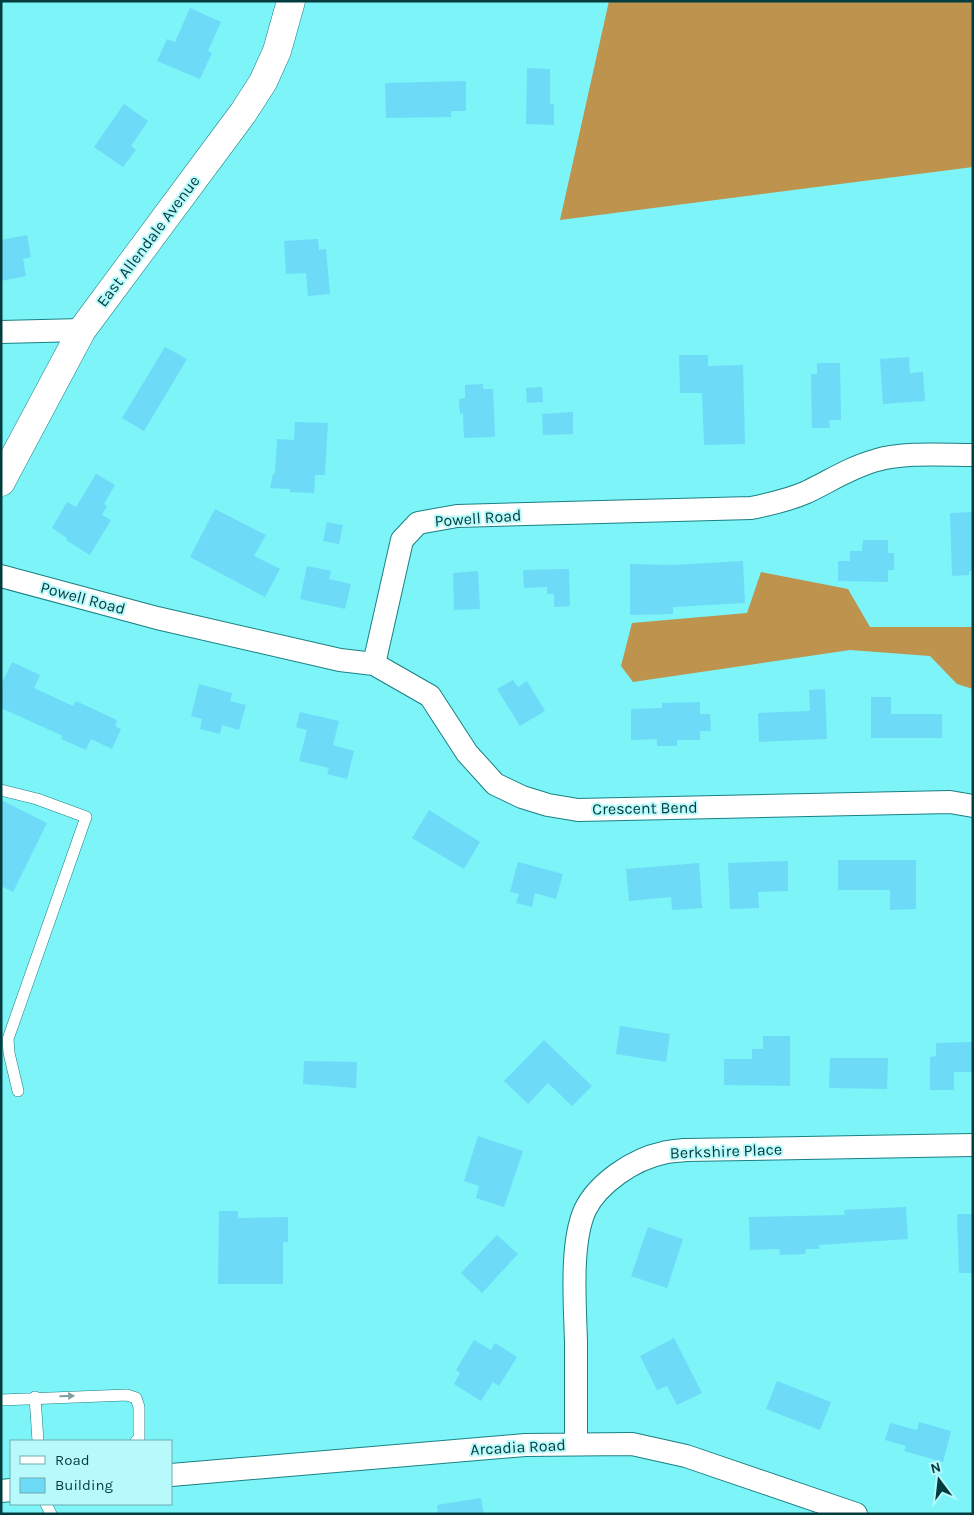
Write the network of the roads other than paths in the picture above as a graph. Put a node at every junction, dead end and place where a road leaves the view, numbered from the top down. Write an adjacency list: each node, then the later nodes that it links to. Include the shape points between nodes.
1 (290, 1): 2 (main road, East Allendale Avenue, via 277,51 263,82)
2 (82, 330): 3 (street); 5 (main road, East Allendale Avenue)
3 (1, 332)
4 (973, 455): 7 (street, Powell Road, via 878,459 849,469 781,502 752,508 457,516 418,523 402,540)
5 (1, 482)
6 (1, 576): 7 (street, Powell Road, via 157,618 340,660)
7 (374, 664): 9 (street, Crescent Bend, via 430,696 468,753 495,784 548,805 578,810 950,802)
8 (1, 790): 10 (lane, via 86,817 8,1039 8,1053)
9 (973, 806)
10 (18, 1091)
11 (973, 1146): 16 (street, Berkshire Place, via 685,1150 657,1155 620,1172 586,1210 578,1234)
12 (35, 1397): 13 (lane); 14 (lane); 15 (lane, one-way to 15, via 128,1395 136,1398 139,1407)
13 (1, 1400)
14 (38, 1440)
15 (138, 1440)
16 (576, 1444): 17 (street, Arcadia Road, via 525,1445); 18 (street, Arcadia Road, via 632,1444 686,1456)
17 (172, 1475)
18 (856, 1514)

